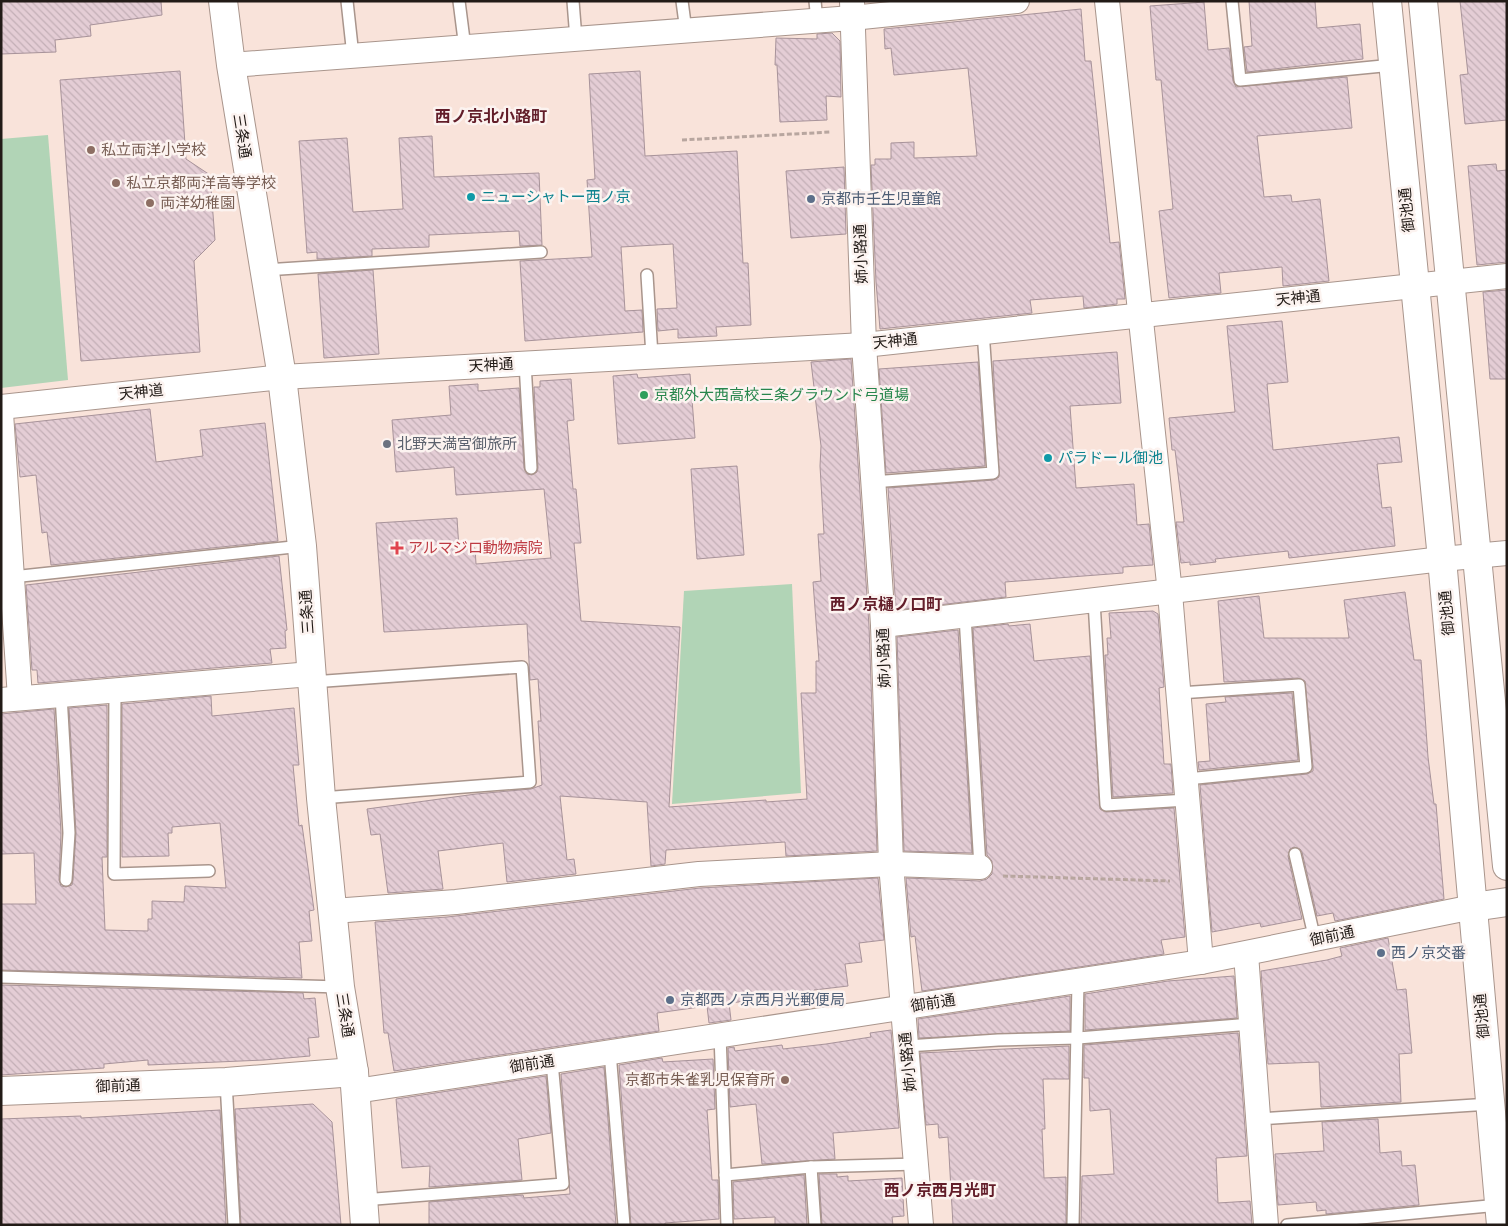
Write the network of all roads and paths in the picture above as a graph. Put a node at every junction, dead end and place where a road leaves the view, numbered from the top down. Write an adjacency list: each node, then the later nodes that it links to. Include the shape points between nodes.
1 (224, 1): 17 (street, 三条通)
2 (347, 1): 16 (lane)
3 (459, 1): 15 (lane)
4 (573, 1): 14 (lane)
5 (682, 1): 13 (lane)
6 (1017, 1): 11 (street)
7 (1107, 1): 27 (street)
8 (1232, 1): 18 (lane, via 1240,80)
9 (1387, 1): 18 (street, 御池通)
10 (1423, 1): 25 (street)
11 (852, 10): 12 (street); 19 (street, 姉小路通)
12 (816, 11): 13 (street)
13 (686, 31): 14 (street)
14 (576, 39): 15 (street)
15 (465, 48): 16 (street)
16 (353, 56): 17 (street)
17 (231, 65): 22 (street, 三条通)
18 (1393, 65): 26 (street, 御池通)
19 (856, 132): 20 (path); 29 (street, 姉小路通)
20 (682, 140)
21 (541, 252): 22 (lane)
22 (264, 270): 32 (street, 三条通)
23 (647, 274): 30 (lane)
24 (1507, 276): 25 (street, 天神通)
25 (1450, 282): 26 (street, 天神通); 39 (street)
26 (1415, 286): 27 (street, 天神通); 40 (street, 御池通)
27 (1140, 316): 28 (street, 天神通); 42 (street)
28 (983, 331): 29 (street, 天神通); 36 (lane, via 993,473)
29 (864, 345): 30 (street, 天神通); 36 (street, 姉小路通)
30 (652, 356): 31 (street, 天神通)
31 (525, 363): 32 (street, 天神通); 35 (lane)
32 (282, 377): 33 (street, 天神道); 37 (street, 三条通)
33 (1, 407)
34 (1, 413): 41 (street)
35 (531, 468)
36 (872, 482): 45 (street, 姉小路通)
37 (302, 546): 41 (lane); 46 (street, 三条通)
38 (1507, 553): 39 (street)
39 (1477, 556): 40 (street); 55 (street)
40 (1442, 559): 42 (street); 61 (street, 御池通)
41 (12, 577): 50 (street)
42 (1170, 593): 43 (street); 48 (street)
43 (1094, 601): 44 (street); 51 (lane, via 1106,805)
44 (965, 616): 45 (street); 56 (lane)
45 (883, 626): 54 (street, 姉小路通)
46 (312, 678): 47 (street); 52 (street, 三条通); 52 (lane, via 522,667 530,782)
47 (114, 690): 49 (street); 57 (lane, via 114,874)
48 (1178, 693): 51 (street); 51 (lane, via 1299,685 1300,694 1306,767)
49 (61, 696): 50 (street); 58 (lane, via 69,833)
50 (11, 699)
51 (1187, 790): 59 (street)
52 (321, 798): 62 (street, 三条通)
53 (1295, 854): 63 (lane)
54 (890, 864): 56 (street); 62 (street, via 699,874 456,902); 69 (street, 姉小路通)
55 (1507, 866)
56 (980, 867): 59 (path, via 995,876)
57 (209, 871)
58 (66, 880)
59 (1195, 882): 65 (street)
60 (1507, 902): 61 (street, 御前通)
61 (1473, 907): 63 (street, 御前通); 79 (street, 御池通)
62 (333, 911): 68 (street, 三条通)
63 (1315, 940): 64 (street, 御前通)
64 (1246, 954): 65 (street, 御前通); 70 (street)
65 (1201, 962): 67 (street, 御前通)
66 (1, 978): 68 (lane)
67 (1078, 982): 69 (street, 御前通); 72 (lane)
68 (340, 987): 77 (street, 三条通)
69 (902, 1008): 71 (street, 御前通); 73 (street, 姉小路通)
70 (1251, 1024): 72 (lane); 80 (street)
71 (720, 1036): 74 (street, 御前通); 83 (lane)
72 (1078, 1038): 73 (lane); 91 (lane)
73 (907, 1046): 81 (street, 姉小路通)
74 (610, 1052): 75 (street, 御前通); 87 (lane)
75 (552, 1062): 77 (street, 御前通); 84 (lane, via 563,1184)
76 (226, 1082): 77 (street, 御前通); 78 (street, 御前通); 86 (lane)
77 (355, 1082): 84 (street, 三条通)
78 (1, 1091)
79 (1490, 1104): 80 (lane); 85 (street, 御池通)
80 (1258, 1120): 92 (street)
81 (917, 1164): 82 (lane); 90 (street, 姉小路通)
82 (811, 1167): 83 (lane); 89 (lane)
83 (725, 1175): 88 (lane)
84 (364, 1212)
85 (1500, 1215): 93 (lane)
86 (234, 1225)
87 (624, 1225)
88 (727, 1225)
89 (815, 1225)
90 (921, 1225)
91 (1073, 1225)
92 (1266, 1225)
93 (1287, 1225)

